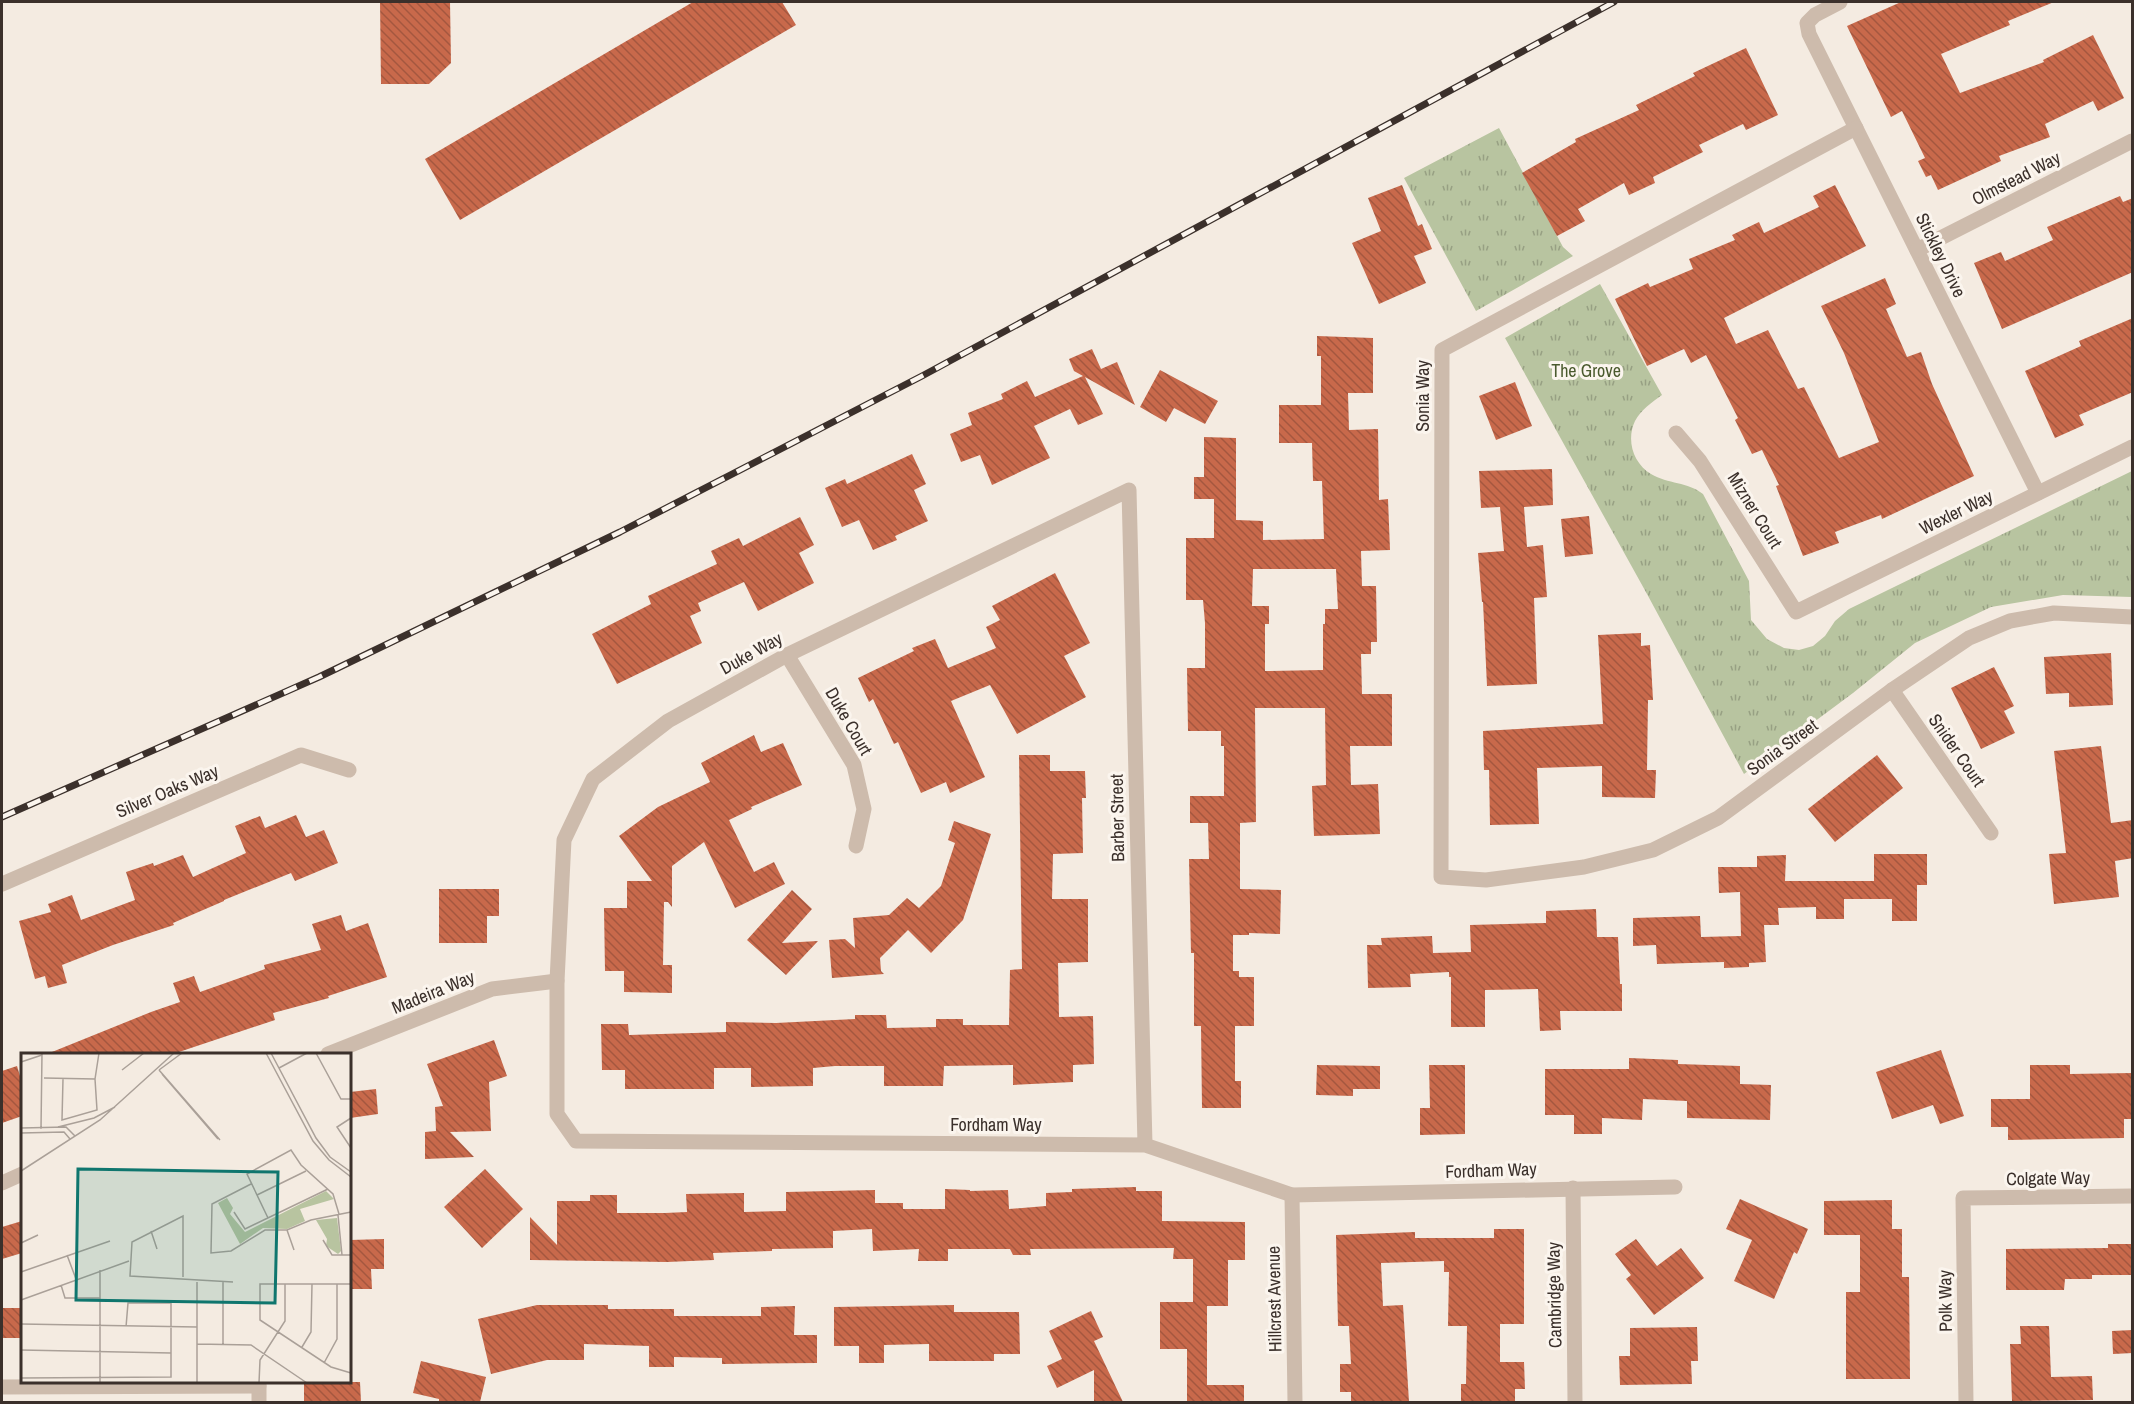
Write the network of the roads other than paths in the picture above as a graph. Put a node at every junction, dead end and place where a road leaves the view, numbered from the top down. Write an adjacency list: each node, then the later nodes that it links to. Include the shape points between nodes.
1 (1839, 2): 2 (street, Stickley Drive, via 1807,23)
2 (1856, 128): 4 (street, Stickley Drive); 16 (street, Sonia Way, via 1442,350)
3 (2133, 141): 4 (street, Olmstead Way)
4 (1917, 250): 8 (street, Stickley Drive)
5 (1676, 433): 9 (street, Mizner Court, via 1700,461)
6 (2133, 447): 8 (street, Wexler Way)
7 (1129, 490): 11 (street, Duke Way); 20 (street, Barber Street)
8 (2038, 493): 9 (street, Wexler Way)
9 (1796, 612)
10 (2133, 617): 12 (street, Sonia Street, via 2054,613 2010,621 1969,638)
11 (787, 655): 15 (street, Duke Court, via 854,765 864,809); 18 (street, Duke Way, via 668,721 593,779 564,840)
12 (1892, 690): 14 (street, Snider Court); 16 (street, Sonia Street, via 1718,818 1653,850 1584,867 1486,880)
13 (349, 770): 17 (street, Silver Oaks Way, via 301,755)
14 (1991, 833)
15 (856, 846)
16 (1440, 877)
17 (2, 884)
18 (557, 981): 19 (street, Madeira Way, via 492,989); 20 (street, Fordham Way, via 557,1114 576,1141)
19 (331, 1053)
20 (1145, 1145): 25 (street, Fordham Way)
21 (21, 1174): 22 (street)
22 (2, 1183)
23 (1675, 1187): 24 (street, Fordham Way)
24 (1572, 1188): 25 (street, Fordham Way); 32 (street, Cambridge Way)
25 (1292, 1195): 31 (street, Hillcrest Avenue)
26 (2133, 1196): 27 (street, Colgate Way)
27 (1963, 1198): 33 (street, Polk Way)
28 (259, 1384): 29 (street); 30 (street)
29 (2, 1387)
30 (259, 1402)
31 (1295, 1402)
32 (1575, 1402)
33 (1966, 1402)

